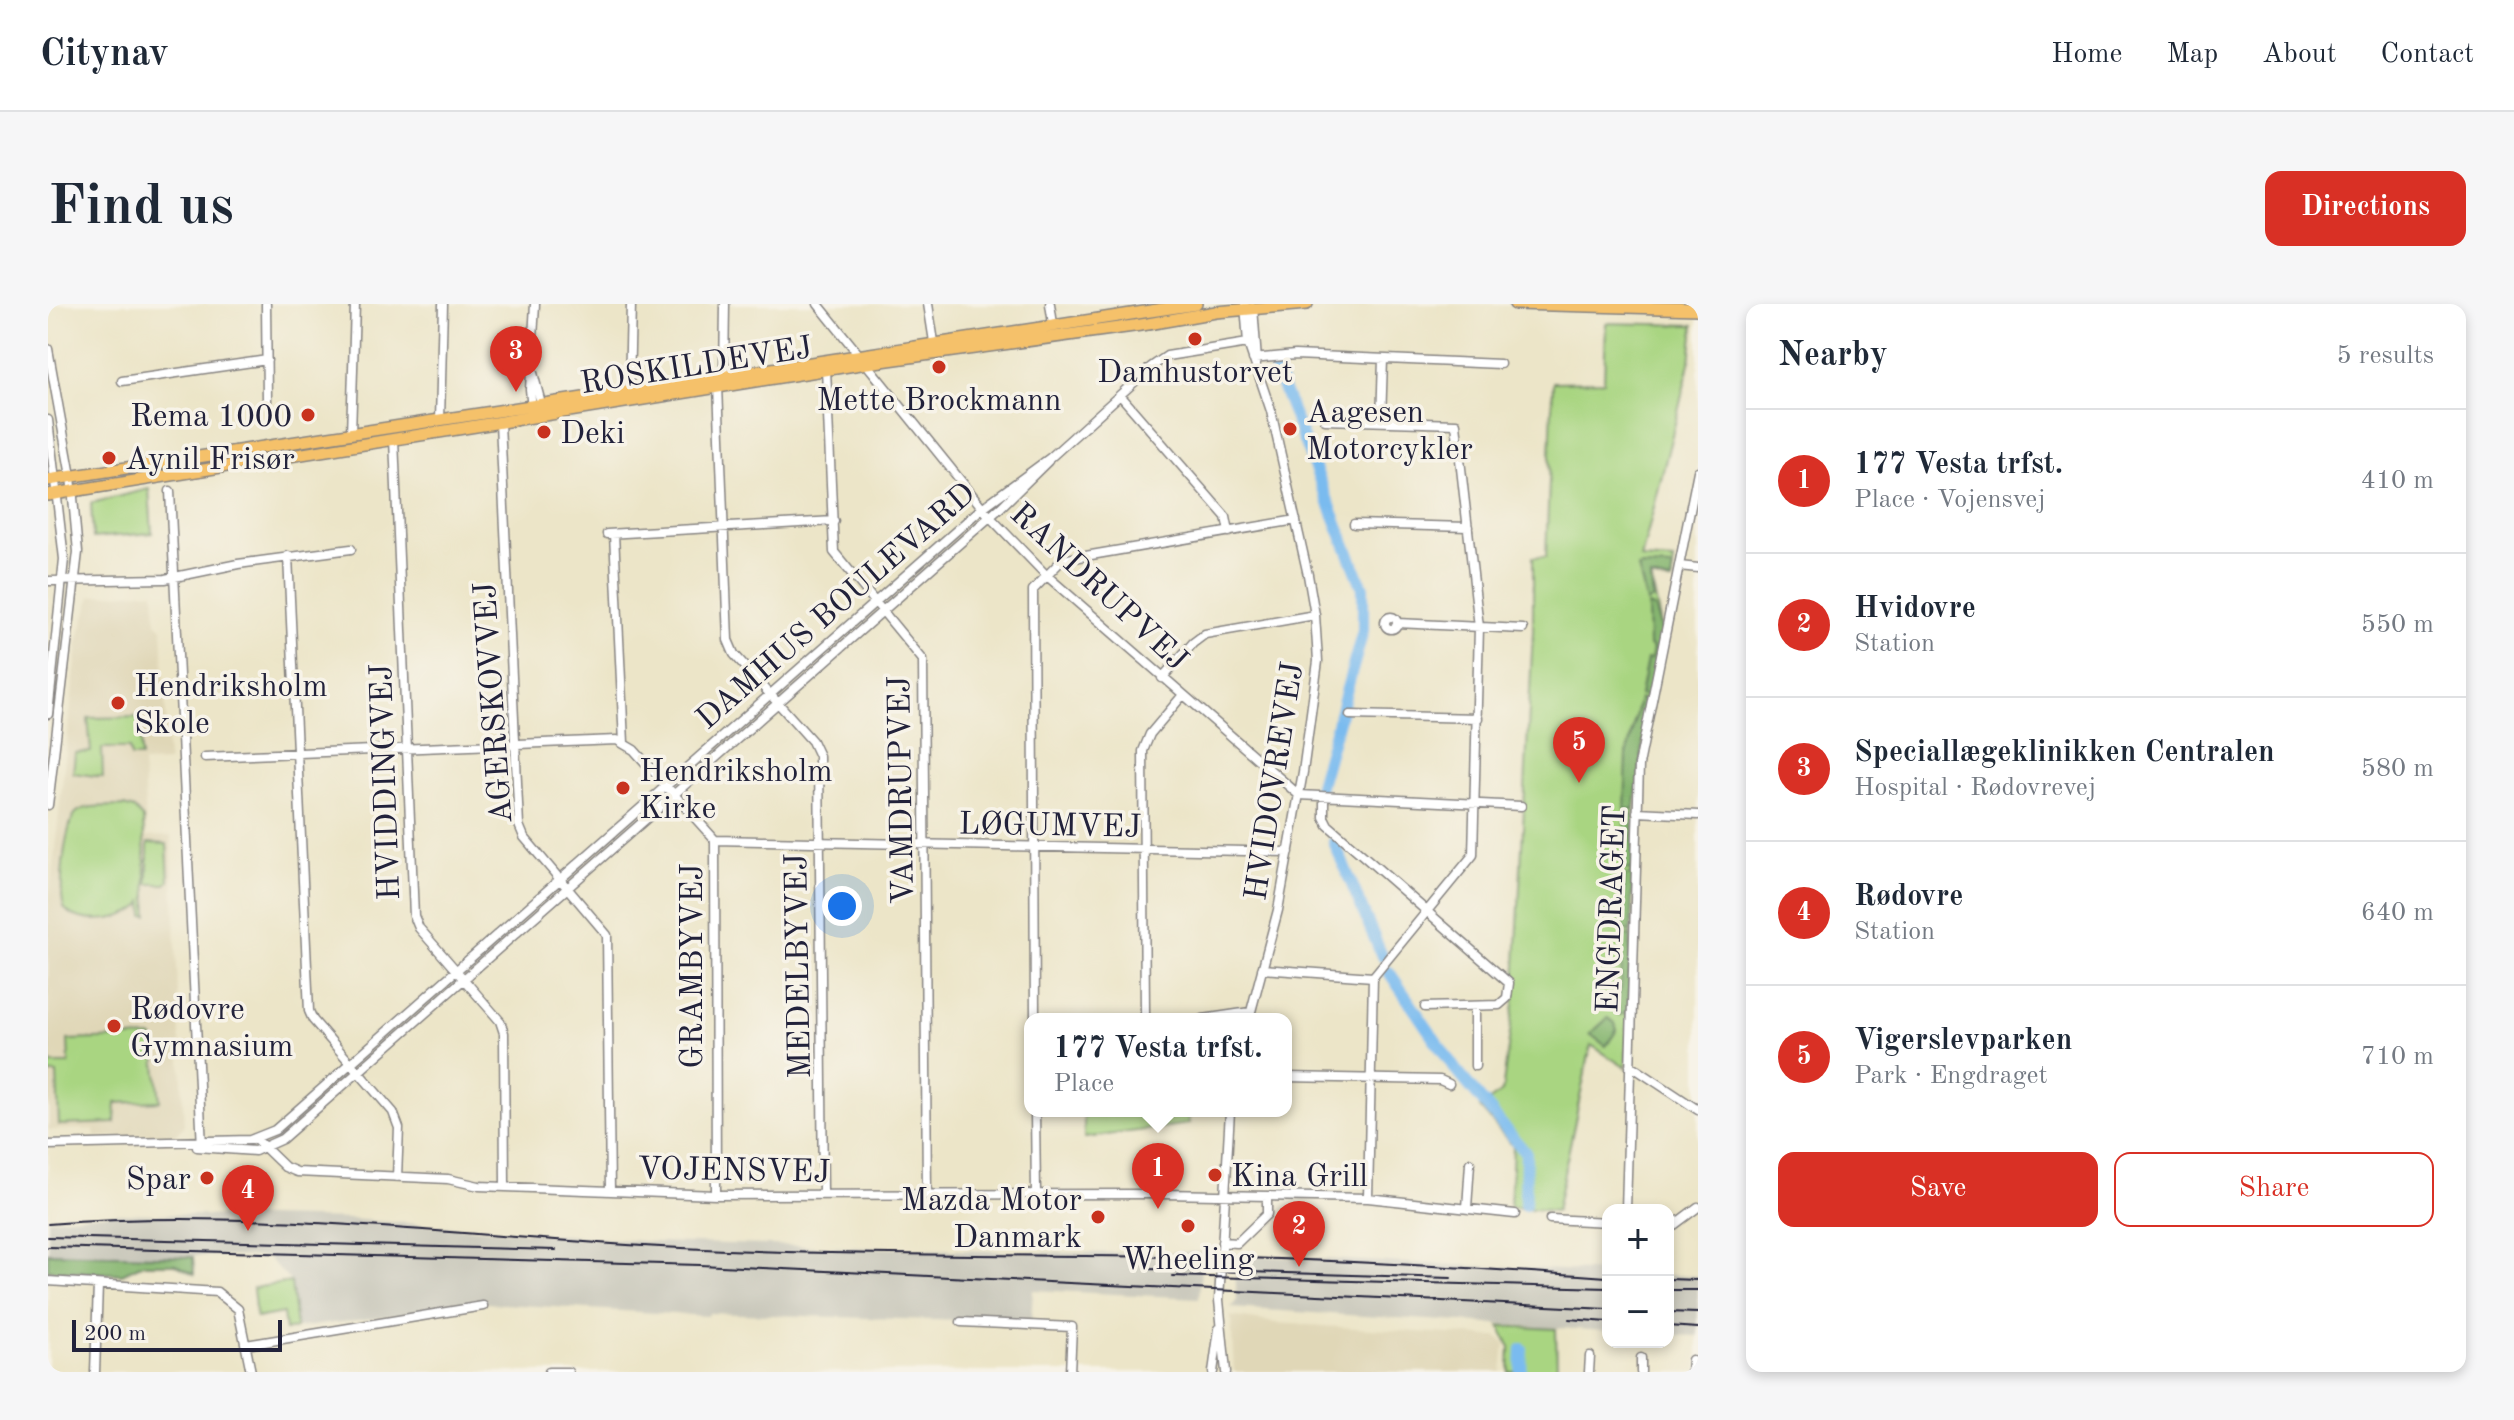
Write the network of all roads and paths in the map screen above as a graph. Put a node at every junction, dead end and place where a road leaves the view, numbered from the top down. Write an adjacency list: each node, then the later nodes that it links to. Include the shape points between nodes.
1 (266, 304): 23 (street)
2 (355, 304): 37 (street)
3 (443, 304): 33 (street)
4 (535, 304): 31 (street)
5 (631, 304): 28 (street)
6 (725, 304): 27 (street, MEDELBYVEJ)
7 (818, 304): 20 (street, RANDRUPVEJ)
8 (928, 304): 17 (street)
9 (1050, 304): 16 (street)
10 (1196, 304): 15 (main road, ROSKILDEVEJ)
11 (1307, 304): 13 (main road, ROSKILDEVEJ)
12 (1515, 304): 14 (main road)
13 (1249, 306): 15 (main road, ROSKILDEVEJ); 18 (street, HVIDOVREVEJ); 21 (street, HVIDOVREVEJ)
14 (1698, 308)
15 (1159, 311): 16 (main road, ROSKILDEVEJ); 20 (main road, ROSKILDEVEJ)
16 (1053, 324): 17 (main road, ROSKILDEVEJ)
17 (934, 342): 20 (main road, ROSKILDEVEJ)
18 (1248, 343): 21 (street, HVIDOVREVEJ); 29 (street, DAMHUS BOULEVARD, via 1167,356)
19 (48, 349): 41 (street)
20 (863, 358): 25 (main road, ROSKILDEVEJ); 27 (main road, ROSKILDEVEJ); 46 (street, RANDRUPVEJ)
21 (1255, 358): 22 (street); 48 (street, HVIDOVREVEJ)
22 (1383, 359): 24 (street); 35 (street)
23 (267, 360): 26 (street); 30 (street)
24 (1500, 364)
25 (826, 369): 27 (main road, ROSKILDEVEJ); 49 (street, VAMDRUPVEJ)
26 (122, 381)
27 (721, 381): 28 (main road, ROSKILDEVEJ); 31 (main road, ROSKILDEVEJ); 50 (street, MEDELBYVEJ)
28 (629, 390): 31 (main road, ROSKILDEVEJ)
29 (1120, 395): 39 (street, DAMHUS BOULEVARD); 53 (street, via 1226,517)
30 (267, 401)
31 (538, 410): 33 (main road, ROSKILDEVEJ); 36 (main road, ROSKILDEVEJ)
32 (48, 420): 42 (street)
33 (440, 420): 37 (main road, ROSKILDEVEJ)
34 (1325, 420): 35 (street)
35 (1381, 422): 52 (street, via 1456,424)
36 (500, 423): 38 (main road, ROSKILDEVEJ); 77 (street, AGERSKOVVEJ)
37 (351, 434): 41 (main road, ROSKILDEVEJ)
38 (394, 439): 44 (main road, ROSKILDEVEJ); 78 (street, HVIDDINGVEJ)
39 (1050, 458): 46 (street, DAMHUS BOULEVARD); 47 (street, DAMHUS BOULEVARD)
40 (1698, 471): 56 (street, ENGDRAGET)
41 (71, 476): 42 (main road, ROSKILDEVEJ); 44 (street)
42 (52, 479): 45 (street)
43 (170, 491): 59 (street)
44 (73, 492): 45 (main road, ROSKILDEVEJ); 62 (street)
45 (53, 494): 61 (street)
46 (982, 508): 47 (street, RANDRUPVEJ); 63 (street, DAMHUS BOULEVARD)
47 (990, 517): 58 (street, RANDRUPVEJ); 64 (street, DAMHUS BOULEVARD)
48 (1296, 520): 53 (street); 65 (street, HVIDOVREVEJ)
49 (834, 521): 50 (street); 63 (street, VAMDRUPVEJ, via 835,555)
50 (725, 524): 70 (street, MEDELBYVEJ, via 728,640); 76 (street, via 610,534)
51 (1354, 524): 52 (street)
52 (1468, 527): 67 (street)
53 (1229, 532): 58 (street, via 1062,560)
54 (351, 549): 55 (street)
55 (288, 556): 59 (street); 79 (street)
56 (1679, 566): 57 (street); 88 (street, ENGDRAGET, via 1640,755)
57 (1698, 568)
58 (1046, 575): 69 (street, RANDRUPVEJ); 93 (street, via 1032,594)
59 (173, 577): 62 (street); 119 (street)
60 (48, 581): 61 (street)
61 (63, 581): 62 (street); 73 (street)
62 (76, 582): 86 (street)
63 (877, 601): 64 (street, VAMDRUPVEJ); 70 (street, DAMHUS BOULEVARD)
64 (883, 611): 72 (street, DAMHUS BOULEVARD); 92 (street, VAMDRUPVEJ, via 923,660)
65 (1315, 615): 69 (street, via 1205,634); 83 (street, HVIDOVREVEJ, via 1315,695)
66 (1397, 623): 67 (street)
67 (1479, 627): 68 (street); 75 (street)
68 (1523, 629)
69 (1162, 678): 71 (street, RANDRUPVEJ)
70 (770, 694): 72 (street, MEDELBYVEJ); 81 (street, DAMHUS BOULEVARD)
71 (1182, 696): 83 (street, RANDRUPVEJ); 94 (street, via 1145,741)
72 (778, 703): 82 (street, DAMHUS BOULEVARD); 91 (street, MEDELBYVEJ, via 818,751)
73 (48, 714)
74 (1350, 715): 75 (street)
75 (1478, 718): 85 (street)
76 (624, 743): 77 (street); 81 (street, GRAMBYVEJ)
77 (516, 745): 78 (street); 96 (street, AGERSKOVVEJ, via 520,830)
78 (407, 748): 79 (street); 100 (street, HVIDDINGVEJ, via 414,916)
79 (298, 754): 80 (street); 108 (street, via 309,1011)
80 (205, 757)
81 (664, 785): 82 (street, GRAMBYVEJ); 96 (street, DAMHUS BOULEVARD)
82 (673, 794): 90 (street, GRAMBYVEJ); 97 (street, DAMHUS BOULEVARD)
83 (1299, 795): 84 (street); 95 (street, HVIDOVREVEJ)
84 (1324, 798): 85 (street); 98 (street, via 1325,822)
85 (1475, 804): 87 (street); 98 (street, via 1473,858)
86 (48, 805)
87 (1521, 806)
88 (1637, 812): 89 (street); 109 (street, ENGDRAGET)
89 (1698, 815)
90 (715, 840): 91 (street, LØGUMVEJ); 127 (street, GRAMBYVEJ)
91 (820, 844): 92 (street, LØGUMVEJ); 128 (street, MEDELBYVEJ)
92 (926, 846): 93 (street, LØGUMVEJ); 129 (street, VAMDRUPVEJ)
93 (1033, 848): 94 (street, LØGUMVEJ); 105 (street)
94 (1144, 849): 95 (street, LØGUMVEJ); 106 (street)
95 (1289, 852): 99 (street, HVIDOVREVEJ)
96 (561, 878): 97 (street, AGERSKOVVEJ); 100 (street, DAMHUS BOULEVARD)
97 (568, 887): 102 (street, DAMHUS BOULEVARD); 125 (street, AGERSKOVVEJ, via 603,927 609,944)
98 (1429, 910): 101 (street); 103 (street, via 1509,983 1502,1004)
99 (1262, 969): 101 (street); 107 (street, HVIDOVREVEJ)
100 (455, 970): 102 (street, HVIDDINGVEJ); 108 (street, DAMHUS BOULEVARD)
101 (1373, 977): 113 (street)
102 (465, 981): 111 (street, DAMHUS BOULEVARD); 124 (street, HVIDDINGVEJ, via 504,1033)
103 (1475, 1006): 104 (street); 110 (street)
104 (1425, 1007)
105 (1035, 1013)
106 (1145, 1013)
107 (1251, 1013)
108 (350, 1063): 111 (street); 118 (street, DAMHUS BOULEVARD, via 275,1130)
109 (1630, 1065): 115 (street); 133 (street, ENGDRAGET)
110 (1475, 1066)
111 (358, 1072): 121 (street, DAMHUS BOULEVARD); 123 (street, via 393,1112 399,1128)
112 (1292, 1077): 113 (street)
113 (1370, 1078): 114 (street); 132 (street)
114 (1449, 1084)
115 (1698, 1110)
116 (1035, 1117): 126 (street)
117 (1230, 1117): 130 (street)
118 (256, 1139): 119 (street); 121 (street, VOJENSVEJ)
119 (202, 1145): 120 (street); 121 (street, via 242,1152)
120 (49, 1146)
121 (266, 1148): 123 (street, VOJENSVEJ, via 285,1167 302,1172)
122 (1470, 1163): 135 (street)
123 (397, 1177): 124 (street, VOJENSVEJ)
124 (505, 1187): 125 (street, VOJENSVEJ)
125 (610, 1191): 127 (street, VOJENSVEJ)
126 (1036, 1194): 129 (street, VOJENSVEJ); 130 (street, VOJENSVEJ)
127 (716, 1195): 128 (street, VOJENSVEJ)
128 (823, 1195): 129 (street, VOJENSVEJ)
129 (927, 1195)
130 (1224, 1196): 131 (street, VOJENSVEJ); 140 (street)
131 (1267, 1197): 132 (street, VOJENSVEJ); 140 (street, via 1267,1214 1237,1243)
132 (1368, 1198): 135 (street, VOJENSVEJ)
133 (1626, 1204)
134 (1698, 1207): 139 (street)
135 (1467, 1208): 136 (street, VOJENSVEJ)
136 (1515, 1214)
137 (1550, 1219): 138 (street)
138 (1602, 1222)
139 (1674, 1223)
140 (1222, 1242): 144 (street)
141 (48, 1281): 142 (street)
142 (98, 1285): 146 (street, via 217,1292 238,1309); 150 (street)
143 (483, 1306): 146 (street)
144 (1220, 1320): 155 (street); 156 (street)
145 (961, 1322): 154 (street, via 1072,1327)
146 (246, 1345): 151 (street)
147 (1590, 1356): 157 (street)
148 (1641, 1358): 158 (street)
149 (1692, 1360): 159 (street)
150 (95, 1372)
151 (251, 1372)
152 (549, 1372): 153 (street)
153 (568, 1372)
154 (1070, 1372)
155 (1213, 1372)
156 (1226, 1372)
157 (1589, 1372)
158 (1641, 1372)
159 (1691, 1372)

